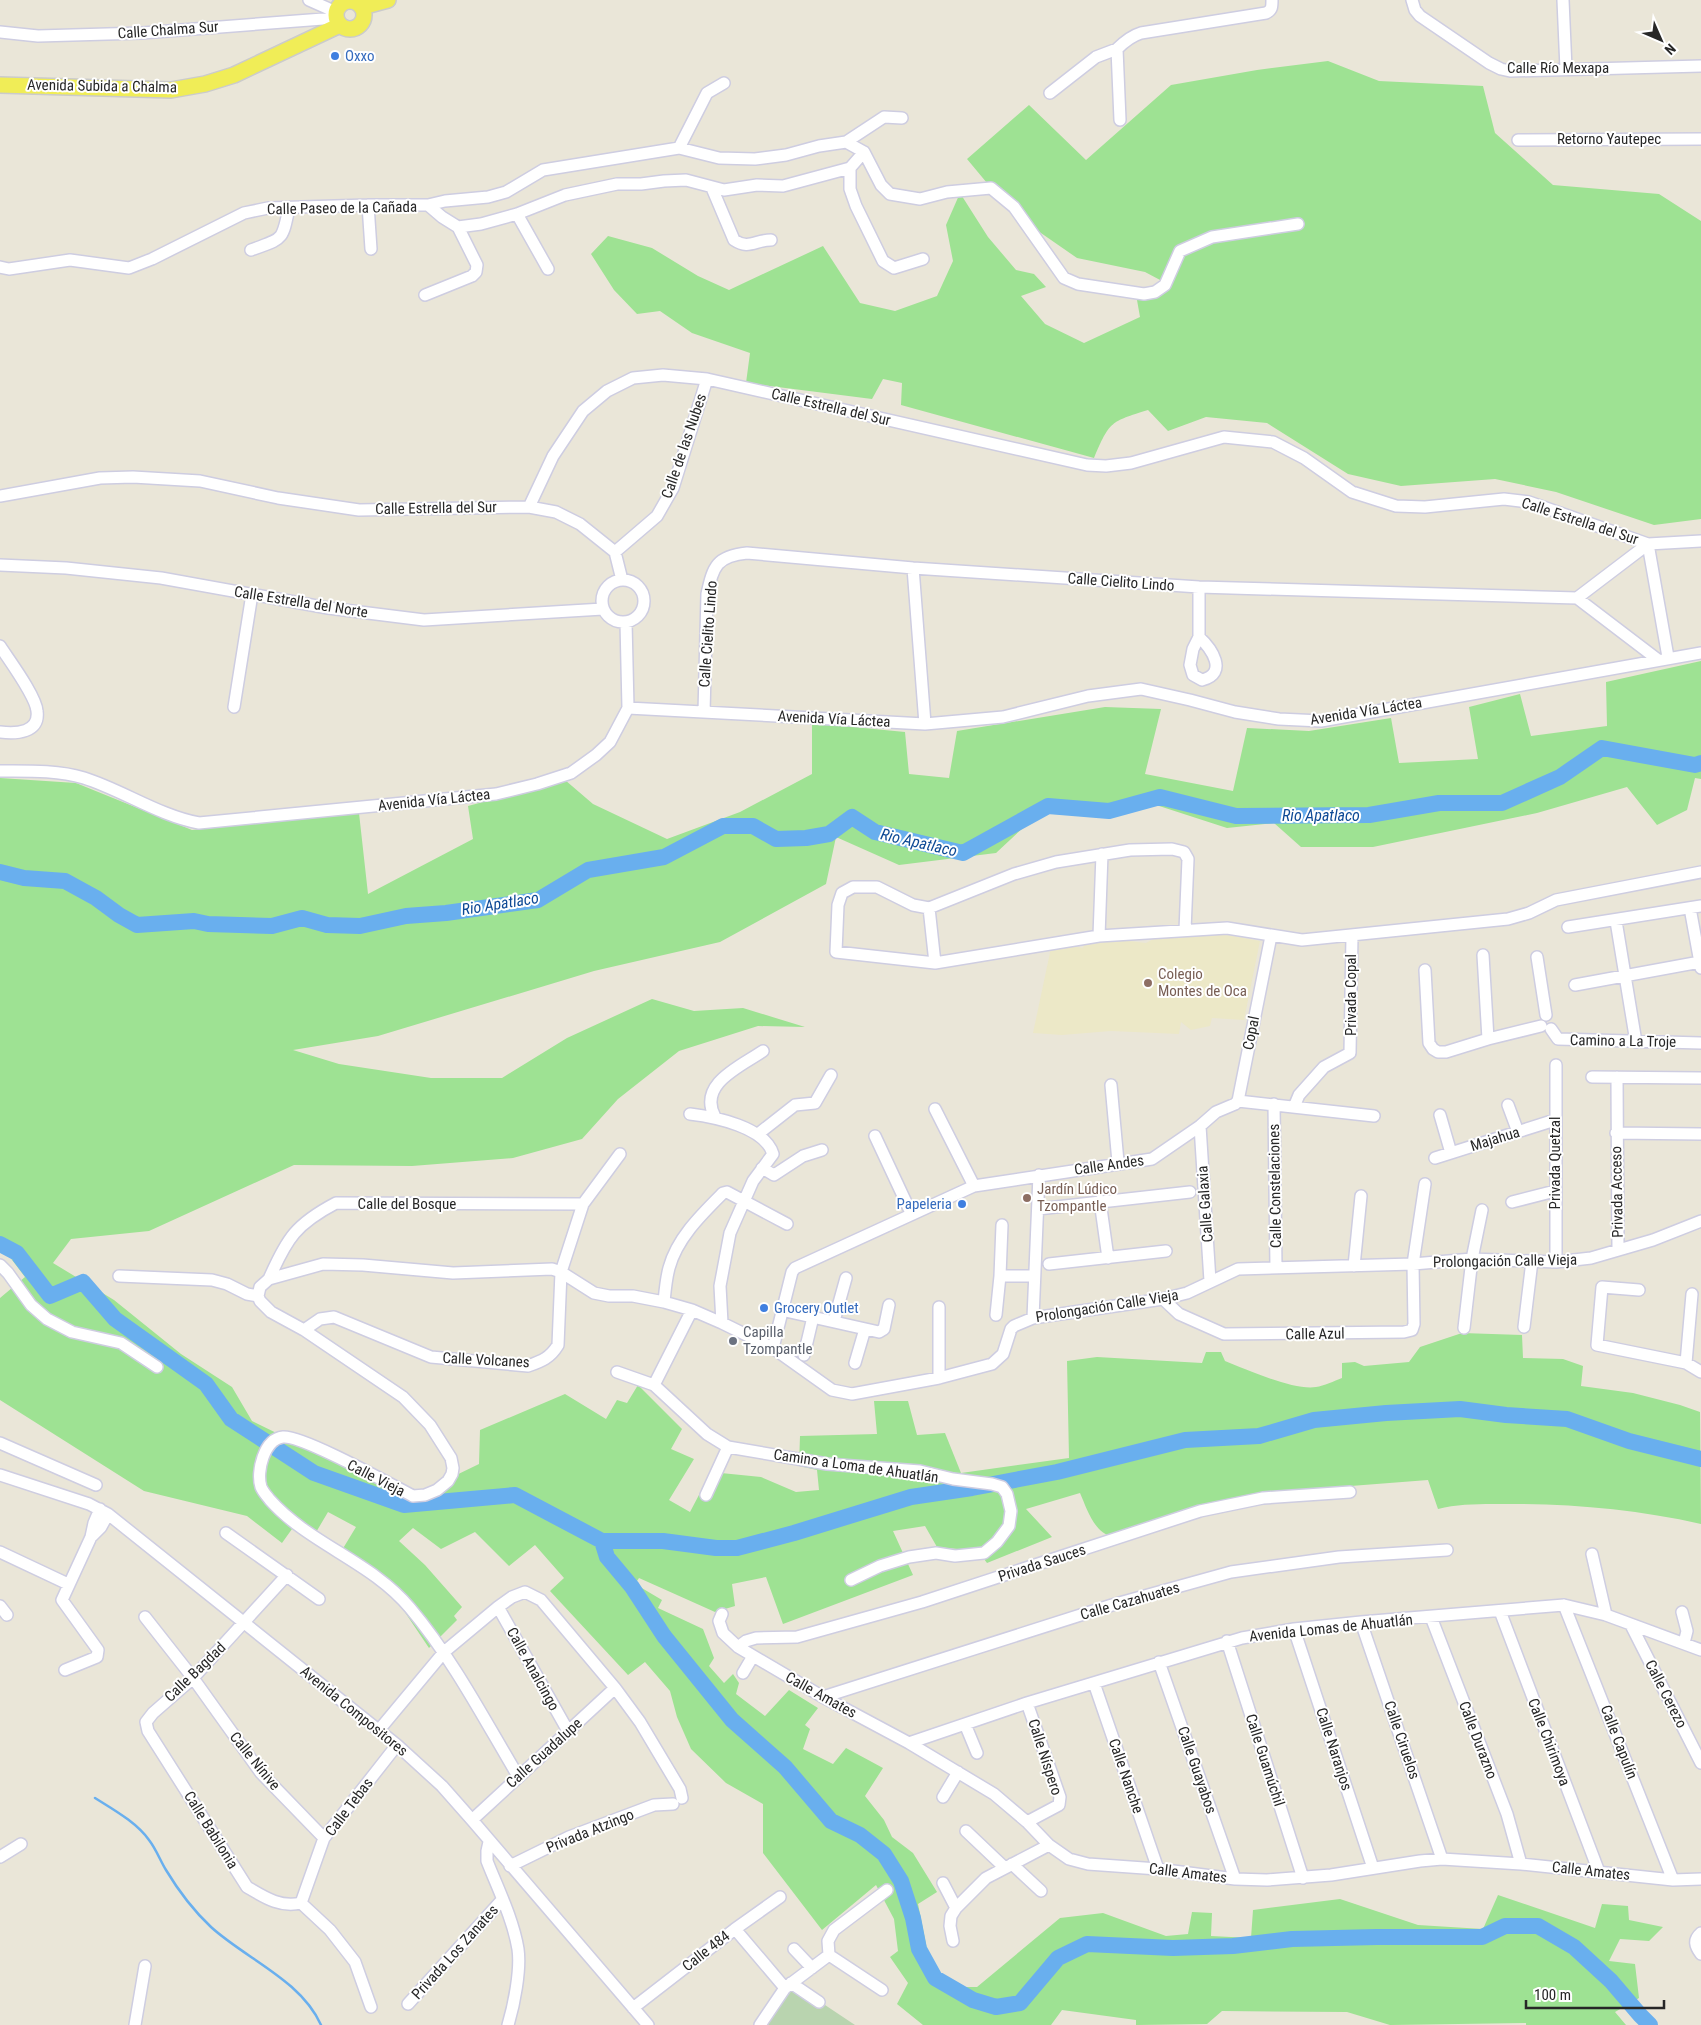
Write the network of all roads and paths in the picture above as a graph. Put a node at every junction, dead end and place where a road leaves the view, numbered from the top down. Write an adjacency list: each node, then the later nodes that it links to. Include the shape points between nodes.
1 (309, 0): 7 (street)
2 (388, 0): 6 (main road)
3 (1272, 0): 9 (street, via 1272,7 1266,13 1134,35)
4 (1412, 0): 11 (street, Calle Río Mexapa, via 1420,16 1496,67 1510,71)
5 (1563, 0): 11 (street)
6 (362, 7): 7 (main road, via 354,2); 7 (main road, via 364,16 360,24 348,29)
7 (341, 11): 8 (street, Calle Chalma Sur, via 142,33 38,36); 13 (main road, Avenida Subida a Chalma, via 234,75 205,84 171,90)
8 (0, 32)
9 (1117, 49): 14 (street, via 1096,57); 16 (street)
10 (1701, 66): 11 (street, Calle Río Mexapa)
11 (1566, 69)
12 (724, 83): 20 (street, via 707,93)
13 (0, 85)
14 (1050, 93)
15 (902, 118): 19 (street, via 884,117)
16 (1120, 120)
17 (1701, 139): 18 (street, Retorno Yautepec)
18 (1518, 140)
19 (846, 142): 20 (street, Calle Paseo de la Cañada, via 755,159 720,158); 21 (street)
20 (679, 148): 25 (street, Calle Paseo de la Cañada, via 556,167 543,170 506,192)
21 (864, 152): 22 (street); 28 (street, via 881,185 890,194 920,199 947,192 991,188 1014,207 1064,278 1078,284 1144,294 1155,292 1165,285 1180,251 1212,237)
22 (850, 168): 23 (street, via 783,186); 33 (street, via 853,197 883,261 894,268)
23 (712, 188): 27 (street, via 686,180 617,184 565,195); 30 (street, via 734,240 747,246)
24 (368, 205): 25 (street, Calle Paseo de la Cañada); 26 (street, Calle Paseo de la Cañada); 31 (street)
25 (428, 205): 29 (street, Calle Paseo de la Cañada)
26 (290, 208): 32 (street, via 284,234 278,240); 34 (street, Calle Paseo de la Cañada, via 268,208 244,214 129,268 70,260)
27 (518, 214): 29 (street); 35 (street)
28 (1298, 224)
29 (458, 227): 36 (street, via 477,266 476,272)
30 (771, 240)
31 (371, 249)
32 (251, 250)
33 (923, 259)
34 (0, 267)
35 (548, 270)
36 (425, 295)
37 (707, 379): 39 (street, Calle Estrella del Sur, via 663,375 633,378 607,392 583,411 553,456); 41 (street, Calle Estrella del Sur, via 1087,465 1131,464 1224,437 1273,442 1304,458 1352,492 1396,506 1425,507 1504,499 1528,502); 42 (street, Calle de las Nubes, via 673,488 657,516)
38 (0, 496): 39 (street, Calle Estrella del Sur, via 100,478 133,477 200,481 278,498 359,510)
39 (529, 507): 42 (street, via 556,512 580,524)
40 (1701, 541): 41 (street, Calle Estrella del Sur)
41 (1648, 544): 48 (street); 54 (street)
42 (615, 552): 45 (street)
43 (0, 565): 47 (street, Calle Estrella del Norte, via 161,578)
44 (913, 568): 46 (street, Calle Cielito Lindo); 57 (street, Calle Cielito Lindo, via 747,553 729,555 711,575 707,594); 58 (street)
45 (622, 580): 49 (street, via 605,589); 50 (street, via 636,584 644,596 642,610 633,620)
46 (1199, 587): 48 (street, Calle Cielito Lindo); 51 (street)
47 (252, 594): 49 (street, Calle Estrella del Norte, via 424,620); 55 (street)
48 (1577, 598): 54 (street)
49 (603, 609): 50 (street, via 612,619)
50 (626, 622): 56 (street)
51 (1199, 636)
52 (0, 646): 59 (street, via 38,712 34,726 23,733)
53 (1701, 652): 54 (street, Avenida Vía Láctea)
54 (1662, 658): 58 (street, Avenida Vía Láctea, via 1321,721 1279,720 1141,690 1088,696 1003,717)
55 (234, 707)
56 (628, 708): 57 (street, Avenida Vía Láctea); 60 (street, Avenida Vía Láctea, via 610,742 571,773 496,794 476,796 199,822 167,813 84,778)
57 (704, 712): 58 (street, Avenida Vía Láctea)
58 (925, 724)
59 (0, 732)
60 (0, 770)
61 (1102, 854): 64 (street, via 1014,874); 67 (street, via 1130,850 1172,849 1184,852 1188,859); 68 (street)
62 (1701, 872): 70 (street, via 1556,900 1508,919)
63 (1696, 907): 65 (street); 74 (street)
64 (929, 908): 73 (street); 73 (street, via 913,905 877,887 854,887 842,893 838,904 836,952)
65 (1616, 921): 66 (street); 76 (street)
66 (1568, 927)
67 (1185, 930): 68 (street); 69 (street, via 1227,928)
68 (1099, 936): 73 (street)
69 (1270, 936): 70 (street, via 1302,940); 89 (street, Copal)
70 (1352, 936): 92 (street, Privada Copal, via 1350,1053 1324,1067 1298,1094)
71 (1483, 955): 79 (street)
72 (1537, 957): 78 (street)
73 (936, 963)
74 (1700, 966): 76 (street)
75 (1425, 970): 79 (street, via 1429,1043 1433,1048 1446,1052)
76 (1625, 976): 77 (street); 80 (street)
77 (1575, 985)
78 (1546, 1023): 79 (street); 80 (street, Camino a La Troje, via 1558,1039)
79 (1488, 1039)
80 (1636, 1042): 81 (street, Camino a La Troje)
81 (1701, 1043)
82 (763, 1051): 97 (street, via 719,1080 711,1094 711,1109)
83 (1556, 1065): 98 (street, Privada Quetzal)
84 (830, 1075): 102 (street, via 815,1103 796,1105)
85 (1592, 1077): 86 (street)
86 (1617, 1077): 87 (street); 101 (street, Privada Acceso)
87 (1701, 1078)
88 (1111, 1085): 109 (street)
89 (1238, 1101): 90 (street); 99 (street, Calle Andes, via 1216,1112)
90 (1274, 1104): 92 (street); 137 (street, Calle Constelaciones)
91 (1508, 1104): 100 (street)
92 (1294, 1107): 96 (street)
93 (935, 1109): 113 (street)
94 (690, 1114): 97 (street)
95 (1440, 1115): 106 (street)
96 (1374, 1116)
97 (715, 1117): 102 (street)
98 (1555, 1120): 100 (street, Majahua); 114 (street, Privada Quetzal)
99 (1200, 1126): 109 (street, Calle Andes, via 1152,1159); 144 (street, Calle Galaxia)
100 (1518, 1132): 106 (street, Majahua)
101 (1616, 1133): 103 (street, Privada Acceso); 127 (street, Privada Acceso)
102 (758, 1134): 110 (street, via 771,1147 773,1154)
103 (1701, 1134)
104 (876, 1136): 123 (street)
105 (822, 1150): 110 (street, via 803,1156 774,1175)
106 (1450, 1153): 108 (street, Majahua)
107 (620, 1154): 120 (street, Calle Volcanes)
108 (1435, 1158)
109 (1118, 1162): 111 (street, Calle Andes)
110 (762, 1168): 117 (street)
111 (1039, 1175): 113 (street, Calle Andes); 121 (street)
112 (1425, 1184): 134 (street)
113 (974, 1186): 123 (street, Calle Andes)
114 (1555, 1191): 119 (street); 132 (street, Privada Quetzal)
115 (1190, 1192): 118 (street)
116 (1361, 1196): 136 (street)
117 (743, 1201): 125 (street); 149 (street, via 725,1192 698,1218 676,1250 669,1268); 158 (street, via 730,1233 720,1286)
118 (1100, 1201): 121 (street); 129 (street)
119 (1512, 1202)
120 (583, 1204): 138 (street, Calle Volcanes); 143 (street, Calle del Bosque, via 336,1203 312,1216 296,1230)
121 (1038, 1209): 141 (street)
122 (1482, 1210): 130 (street)
123 (911, 1214): 153 (street, Calle Andes, via 796,1268)
124 (1701, 1221): 127 (street, Prolongación Calle Vieja)
125 (787, 1224)
126 (1002, 1225): 140 (street)
127 (1618, 1250): 132 (street, Prolongación Calle Vieja, via 1591,1258)
128 (1166, 1251): 129 (street)
129 (1108, 1258): 133 (street)
130 (1472, 1259): 131 (street, Prolongación Calle Vieja); 134 (street, Prolongación Calle Vieja); 160 (street)
131 (1532, 1261): 132 (street, Prolongación Calle Vieja); 159 (street)
132 (1556, 1262)
133 (1050, 1264)
134 (1413, 1264): 136 (street, Prolongación Calle Vieja); 148 (street, Calle Azul, via 1414,1324 1412,1330 1404,1332 1224,1334 1179,1314)
135 (0, 1265): 167 (street, via 31,1305 47,1319 72,1332 121,1343)
136 (1354, 1266): 137 (street, Prolongación Calle Vieja)
137 (1276, 1268): 144 (street, Prolongación Calle Vieja, via 1238,1269)
138 (561, 1272): 143 (street, via 543,1268 454,1273 323,1264); 149 (street, Prolongación Calle Vieja, via 594,1293); 162 (street, Calle Volcanes, via 558,1345 552,1355 528,1366 431,1357 334,1316 320,1319)
139 (118, 1276): 147 (street, via 212,1280)
140 (1000, 1276): 141 (street); 154 (street)
141 (1034, 1276): 156 (street)
142 (846, 1278): 157 (street)
143 (269, 1279): 147 (street, via 260,1287)
144 (1210, 1281): 148 (street, Prolongación Calle Vieja, via 1187,1293)
145 (1639, 1290): 166 (street, via 1602,1288 1597,1344)
146 (1692, 1294): 166 (street)
147 (258, 1296): 162 (street, Calle Vieja, via 271,1312)
148 (1162, 1299): 156 (street, Prolongación Calle Vieja)
149 (664, 1302): 152 (street, Prolongación Calle Vieja)
150 (888, 1305): 161 (street, via 882,1332)
151 (939, 1306): 170 (street)
152 (692, 1310): 158 (street, Prolongación Calle Vieja); 171 (street)
153 (781, 1310): 155 (street); 163 (street, Calle Andes)
154 (996, 1316)
155 (813, 1317): 157 (street); 164 (street)
156 (1033, 1318): 170 (street, Prolongación Calle Vieja, via 1011,1329 997,1362)
157 (834, 1321): 161 (street)
158 (722, 1323): 163 (street, Prolongación Calle Vieja)
159 (1524, 1327)
160 (1464, 1328)
161 (865, 1329): 165 (street)
162 (304, 1330): 203 (street, Calle Vieja, via 408,1401 430,1425 449,1454 452,1474 437,1490 413,1496 309,1443 289,1437 274,1440 264,1454 260,1475 262,1488 294,1522 382,1581 410,1607)
163 (772, 1348): 170 (street, Prolongación Calle Vieja, via 839,1392 858,1394)
164 (804, 1355)
165 (855, 1363)
166 (1686, 1363): 169 (street)
167 (156, 1367)
168 (617, 1372): 171 (street)
169 (1701, 1372)
170 (939, 1378)
171 (654, 1385): 173 (street, Camino a Loma de Ahuatlán, via 707,1434)
172 (0, 1444): 175 (street)
173 (728, 1447): 177 (street); 184 (street, Camino a Loma de Ahuatlán, via 827,1464 904,1469 997,1485 1007,1494 1011,1511 1008,1526 984,1553 955,1556 936,1553 909,1557)
174 (0, 1475): 178 (street, Avenida Compositores)
175 (96, 1485)
176 (1350, 1492): 201 (street, Privada Sauces, via 1263,1498 1200,1511 922,1602 797,1637 756,1638)
177 (706, 1495)
178 (104, 1511): 185 (street, via 94,1523 91,1537); 195 (street, Avenida Compositores)
179 (226, 1533): 183 (street)
180 (1448, 1550): 211 (street, Calle Cazahuates, via 1339,1557 1231,1572 1112,1605)
181 (0, 1552): 185 (street)
182 (1592, 1554): 192 (street)
183 (287, 1575): 186 (street); 195 (street, Calle Bagdad)
184 (851, 1580)
185 (68, 1584): 206 (street, via 62,1600 98,1650 93,1660)
186 (319, 1599)
187 (1564, 1604): 189 (street, Avenida Lomas de Ahuatlán); 192 (street, Avenida Lomas de Ahuatlán); 242 (street, Calle Capulín)
188 (498, 1607): 203 (street); 210 (street, via 519,1593 526,1592 541,1600); 216 (street, Calle Analcingo)
189 (1500, 1611): 194 (street, Avenida Lomas de Ahuatlán); 238 (street, Calle Chirimoya)
190 (1682, 1612): 200 (street, via 1687,1631)
191 (722, 1614): 201 (street, Calle Amates, via 719,1622 723,1633)
192 (1606, 1615): 197 (street, Avenida Lomas de Ahuatlán)
193 (145, 1617): 208 (street, Calle Nínive)
194 (1431, 1617): 196 (street, Avenida Lomas de Ahuatlán); 233 (street, Calle Durazno, via 1507,1814)
195 (244, 1622): 208 (street, Calle Bagdad); 215 (street, Avenida Compositores)
196 (1361, 1622): 198 (street, Avenida Lomas de Ahuatlán); 232 (street, Calle Ciruelos)
197 (1631, 1625): 200 (street, Avenida Lomas de Ahuatlán); 220 (street, Calle Cerezo)
198 (1294, 1630): 199 (street, Avenida Lomas de Ahuatlán); 236 (street, Calle Naranjos)
199 (1227, 1641): 205 (street, Avenida Lomas de Ahuatlán); 240 (street, Calle Guamúchil)
200 (1684, 1643): 202 (street, Avenida Lomas de Ahuatlán)
201 (738, 1647): 204 (street, Calle Amates)
202 (1701, 1650)
203 (444, 1652): 215 (street); 222 (street, Calle Vieja)
204 (753, 1656): 207 (street); 211 (street, Calle Amates)
205 (1159, 1662): 209 (street, Avenida Lomas de Ahuatlán); 239 (street, Calle Guayabos)
206 (65, 1670)
207 (743, 1673)
208 (193, 1678): 213 (street, Calle Bagdad); 227 (street, Calle Nínive, via 261,1773)
209 (1094, 1683): 212 (street, Avenida Lomas de Ahuatlán); 237 (street, Calle Nanche)
210 (616, 1688): 216 (street, Calle Guadalupe); 234 (street, Privada Atzingo, via 680,1788 677,1801 654,1805 569,1837)
211 (823, 1697): 217 (street, Calle Amates)
212 (1027, 1703): 214 (street, Avenida Lomas de Ahuatlán); 225 (street, Calle Níspero, via 1060,1796 1059,1805)
213 (146, 1722): 248 (street, Calle Babilonia, via 148,1731 246,1887 272,1902 291,1906)
214 (965, 1724): 217 (street, Avenida Lomas de Ahuatlán); 219 (street)
215 (379, 1730): 218 (street, Avenida Compositores)
216 (568, 1731): 222 (street, Calle Guadalupe)
217 (909, 1743): 221 (street, Calle Amates)
218 (397, 1745): 224 (street, Avenida Compositores, via 442,1786); 227 (street, Calle Tebas)
219 (976, 1753)
220 (1701, 1763)
221 (958, 1772): 223 (street); 225 (street, Calle Amates, via 994,1794)
222 (518, 1776): 224 (street, Calle Guadalupe)
223 (943, 1798)
224 (472, 1820): 228 (street, Avenida Compositores)
225 (1027, 1822): 230 (street, Calle Amates)
226 (966, 1831): 235 (street)
227 (324, 1838): 248 (street, Calle Tebas)
228 (490, 1842): 234 (street, Avenida Compositores); 247 (street, Privada Los Zanates, via 487,1861)
229 (21, 1844): 231 (street)
230 (1049, 1845): 235 (street); 237 (street, Calle Amates, via 1069,1859 1088,1864)
231 (0, 1857)
232 (1442, 1859): 233 (street, Calle Amates); 236 (street, Calle Amates)
233 (1521, 1864): 238 (street, Calle Amates)
234 (510, 1866): 263 (street, Avenida Compositores)
235 (1008, 1866): 245 (street); 249 (street, via 986,1878)
236 (1373, 1868): 240 (street, Calle Amates)
237 (1158, 1869): 239 (street, Calle Amates)
238 (1599, 1872): 242 (street, Calle Amates)
239 (1235, 1878): 240 (street, Calle Amates)
240 (1303, 1878)
241 (1701, 1879): 242 (street, Calle Amates)
242 (1673, 1880)
243 (943, 1882): 249 (street)
244 (887, 1890): 255 (street, via 834,1930 828,1941)
245 (1041, 1891)
246 (780, 1897): 250 (street, Calle 484)
247 (502, 1900): 261 (street, Privada Los Zanates); 265 (street, Privada Los Zanates, via 518,1951 515,2001)
248 (301, 1904): 262 (street, via 330,1930 355,1962)
249 (956, 1908): 252 (street, via 950,1926)
250 (735, 1929): 258 (street); 263 (street, Calle 484)
251 (1701, 1933): 254 (street, via 1696,1938 1696,1947)
252 (953, 1941)
253 (794, 1949): 257 (street)
254 (1701, 1954)
255 (829, 1955): 257 (street); 259 (street)
256 (146, 1966): 264 (street)
257 (812, 1968): 258 (street)
258 (788, 1986): 260 (street); 267 (street)
259 (882, 1990)
260 (819, 2002)
261 (408, 2004)
262 (371, 2007)
263 (633, 2008): 266 (street, Avenida Compositores)
264 (135, 2025)
265 (508, 2025)
266 (648, 2025)
267 (760, 2025)

